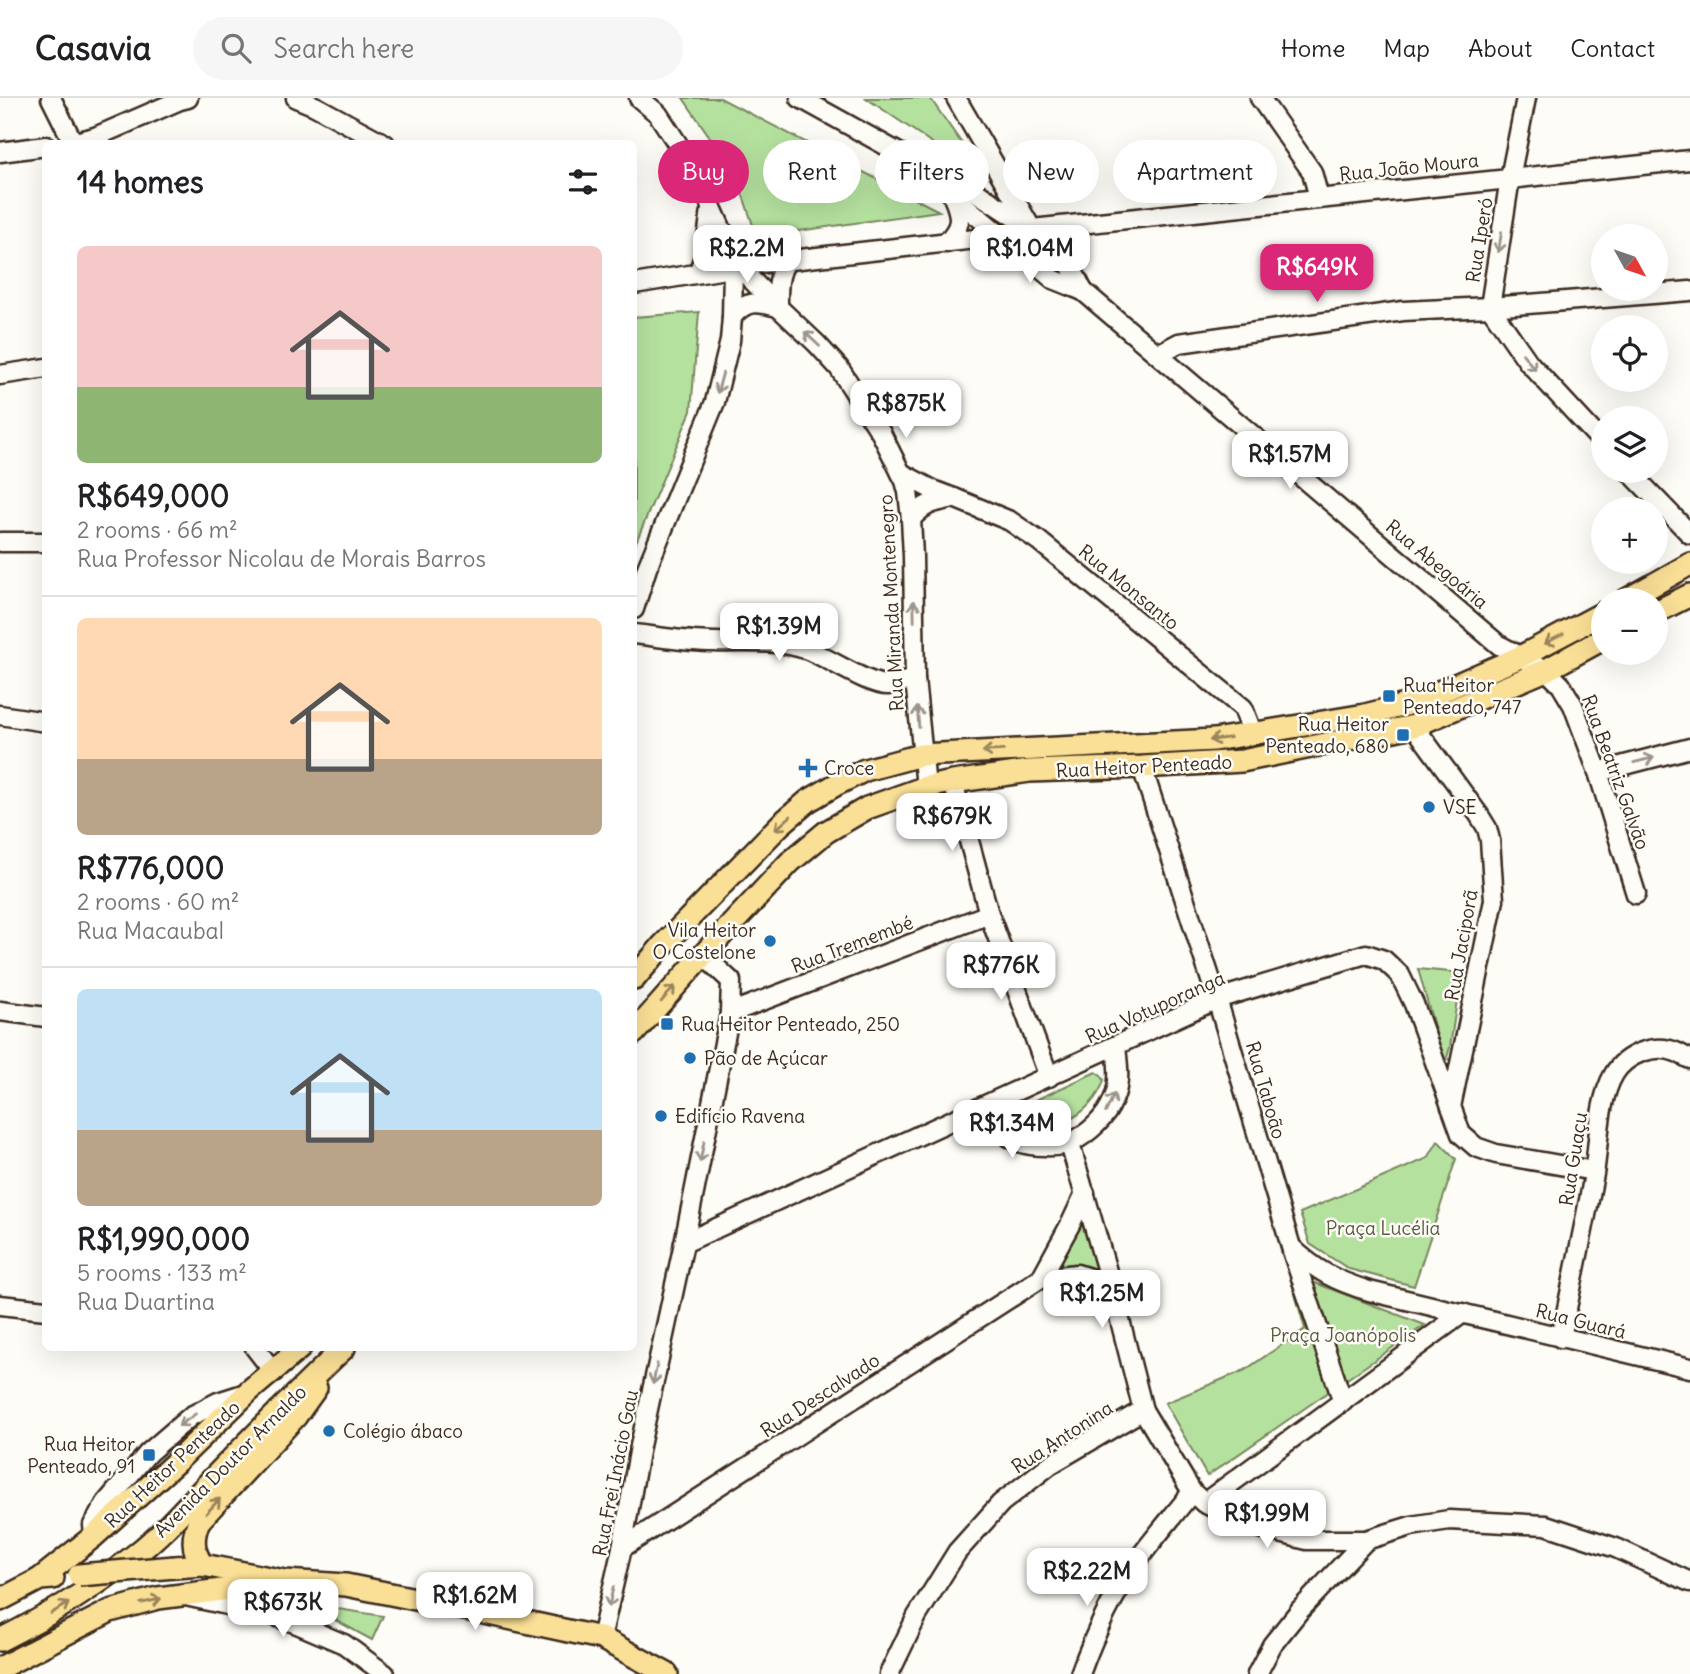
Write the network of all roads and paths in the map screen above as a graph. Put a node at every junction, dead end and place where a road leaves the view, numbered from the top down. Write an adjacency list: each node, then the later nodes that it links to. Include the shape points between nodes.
1 (51, 98): 11 (street)
2 (188, 98): 12 (street)
3 (296, 98): 13 (street)
4 (639, 98): 10 (street)
5 (649, 98): 10 (street)
6 (800, 98): 14 (street, Rua Abegoária)
7 (956, 98): 24 (street)
8 (1260, 98): 19 (street, via 1312,172)
9 (1525, 98): 18 (street, Rua Iperó)
10 (658, 114): 23 (street, via 696,172)
11 (72, 140)
12 (84, 140)
13 (378, 140)
14 (876, 140)
15 (42, 147): 16 (street)
16 (0, 152)
17 (1690, 160): 18 (street, Rua João Moura)
18 (1510, 178): 19 (street, Rua João Moura); 34 (street, Rua Iperó, one-way to 34)
19 (1319, 198): 24 (street, Rua João Moura)
20 (989, 201): 24 (street, Rua Abegoária)
21 (956, 203): 26 (street, via 960,221)
22 (962, 203): 25 (street, Rua Abegoária)
23 (711, 209): 28 (street); 29 (street)
24 (1032, 229): 25 (street, Rua João Moura); 32 (street, Rua Abegoária, via 1068,261)
25 (1002, 236): 26 (street, Rua João Moura); 32 (street, Rua Abegoária, via 1052,279)
26 (946, 243): 27 (street, Rua João Moura)
27 (787, 260): 28 (street, Rua João Moura); 33 (street, via 779,278)
28 (736, 267): 29 (street, Rua João Moura); 33 (street, Rua Miranda Montenegro); 35 (street)
29 (698, 273): 30 (street, Rua João Moura)
30 (637, 283)
31 (1690, 291): 34 (street)
32 (1083, 292): 36 (street, Rua Abegoária)
33 (778, 307): 35 (street, via 753,303); 40 (street, Rua Miranda Montenegro, one-way to 33, via 839,368)
34 (1489, 307): 36 (street, via 1403,311 1179,343); 39 (street, one-way to 39, via 1529,363)
35 (732, 317): 50 (street, one-way to 50, via 715,402)
36 (1158, 354): 55 (street, Rua Abegoária, via 1499,645)
37 (42, 369): 38 (street)
38 (0, 375)
39 (1591, 430)
40 (901, 473): 42 (street, Rua Monsanto); 43 (street, Rua Miranda Montenegro)
41 (1641, 483): 44 (street)
42 (954, 498): 43 (street, via 928,503); 61 (street, Rua Monsanto, via 1010,521 1039,541 1243,708)
43 (911, 519): 57 (street, Rua Miranda Montenegro, one-way to 43)
44 (1690, 534)
45 (0, 542): 46 (street)
46 (42, 542)
47 (1690, 564): 48 (main road)
48 (1647, 588)
49 (1690, 595): 51 (main road)
50 (637, 600)
51 (1668, 606)
52 (1591, 619): 55 (main road, Rua Heitor Penteado, one-way to 55)
53 (637, 634): 57 (street, via 694,642 783,644 819,654 876,682 888,685)
54 (1591, 646): 56 (main road, Rua Heitor Penteado)
55 (1520, 657): 56 (street, Rua Abegoária); 61 (main road, Rua Heitor Penteado, via 1405,705)
56 (1546, 670): 60 (main road, Rua Heitor Penteado); 65 (street, Rua Beatriz Galvão, via 1562,685 1573,705)
57 (915, 679): 63 (street, Rua Miranda Montenegro, one-way to 57)
58 (0, 715): 59 (street)
59 (42, 721)
60 (1414, 726): 64 (main road, Rua Heitor Penteado, via 1242,761); 80 (street, Rua Jaciporã, via 1479,815 1490,840 1494,900)
61 (1253, 734): 63 (main road, Rua Heitor Penteado, one-way to 63, via 1214,740)
62 (1690, 748): 65 (street, one-way to 62)
63 (921, 755): 67 (street, Rua Miranda Montenegro); 71 (main road, Rua Heitor Penteado, one-way to 71, via 865,770 808,801)
64 (1142, 767): 66 (main road, Rua Heitor Penteado, via 1030,771); 72 (street, Rua Taboão)
65 (1598, 772): 68 (street, Rua Beatriz Galvão)
66 (953, 782): 67 (main road, Rua Heitor Penteado); 69 (street)
67 (926, 788): 70 (main road, Rua Heitor Penteado, via 867,808 826,832 790,862)
68 (1636, 894)
69 (989, 914): 74 (street, Rua Tremembé); 79 (street)
70 (703, 955): 74 (street, Rua Frei Inácio Gau, via 731,981); 76 (main road, Rua Heitor Penteado, one-way to 70)
71 (637, 975)
72 (1217, 999): 77 (street, Rua Votuporanga); 80 (street, Rua Votuporanga, via 1366,954 1384,960 1400,975 1414,1004); 86 (street, Rua Taboão)
73 (0, 1011): 75 (street)
74 (730, 1013): 85 (street, Rua Frei Inácio Gau, one-way to 85)
75 (42, 1016)
76 (637, 1029)
77 (1116, 1047): 79 (street, Rua Votuporanga); 82 (street, one-way to 77, via 1104,1117 1114,1100)
78 (1690, 1059): 83 (street, Rua Guaçu, via 1675,1051 1650,1049 1623,1063 1605,1096)
79 (1049, 1077): 81 (street, Rua Votuporanga)
80 (1451, 1109): 83 (street, Rua Votuporanga, via 1461,1134 1476,1147)
81 (976, 1111): 82 (street, via 1021,1143 1034,1147); 85 (street, Rua Votuporanga)
82 (1070, 1143): 84 (street)
83 (1594, 1171): 92 (street, Rua Guaçu)
84 (1085, 1193): 87 (street, Rua Descalvado); 88 (street)
85 (684, 1243): 103 (street, Rua Frei Inácio Gau, one-way to 103)
86 (1291, 1247): 91 (street, via 1307,1263 1346,1284); 99 (street)
87 (1041, 1278): 88 (street, Rua Descalvado, via 1077,1274); 103 (street, Rua Descalvado)
88 (1111, 1285): 100 (street)
89 (0, 1305): 90 (street)
90 (42, 1310)
91 (1463, 1313): 92 (street, Rua Guará); 99 (street)
92 (1561, 1338): 97 (street, Rua Guará)
93 (257, 1351): 98 (street)
94 (296, 1351): 98 (main road, Rua Heitor Penteado)
95 (342, 1351): 111 (main road, Avenida Doutor Arnaldo, one-way to 95, via 91,1589 138,1553)
96 (343, 1351): 104 (main road, one-way to 96, via 194,1547 199,1521 296,1416)
97 (1690, 1368)
98 (273, 1371): 105 (main road, Rua Heitor Penteado, one-way to 105, via 94,1536)
99 (1343, 1402): 101 (street)
100 (1143, 1410): 101 (street); 115 (street, Rua Antonina, via 1051,1464 1001,1503 957,1552 916,1616)
101 (1198, 1498): 102 (street, via 1264,1529 1307,1540); 116 (street, via 1136,1563 1105,1615)
102 (1366, 1539): 107 (street, via 1449,1520 1546,1525 1616,1548); 117 (street, via 1300,1610 1272,1645)
103 (622, 1548): 110 (street, Rua Frei Inácio Gau, one-way to 110)
104 (204, 1565): 105 (main road, Avenida Doutor Arnaldo, bridge); 106 (main road, Avenida Doutor Arnaldo)
105 (40, 1579): 109 (main road, Avenida Doutor Arnaldo)
106 (285, 1581): 108 (main road, Avenida Doutor Arnaldo); 110 (main road, Avenida Doutor Arnaldo, via 346,1585)
107 (1690, 1582)
108 (186, 1596): 112 (main road, Avenida Doutor Arnaldo, one-way to 108, via 110,1611); 113 (street, via 298,1624 344,1644)
109 (0, 1600)
110 (601, 1639): 114 (main road, Avenida Doutor Arnaldo)
111 (0, 1640)
112 (0, 1668)
113 (385, 1674)
114 (667, 1674)
115 (889, 1674)
116 (1080, 1674)
117 (1257, 1674)

